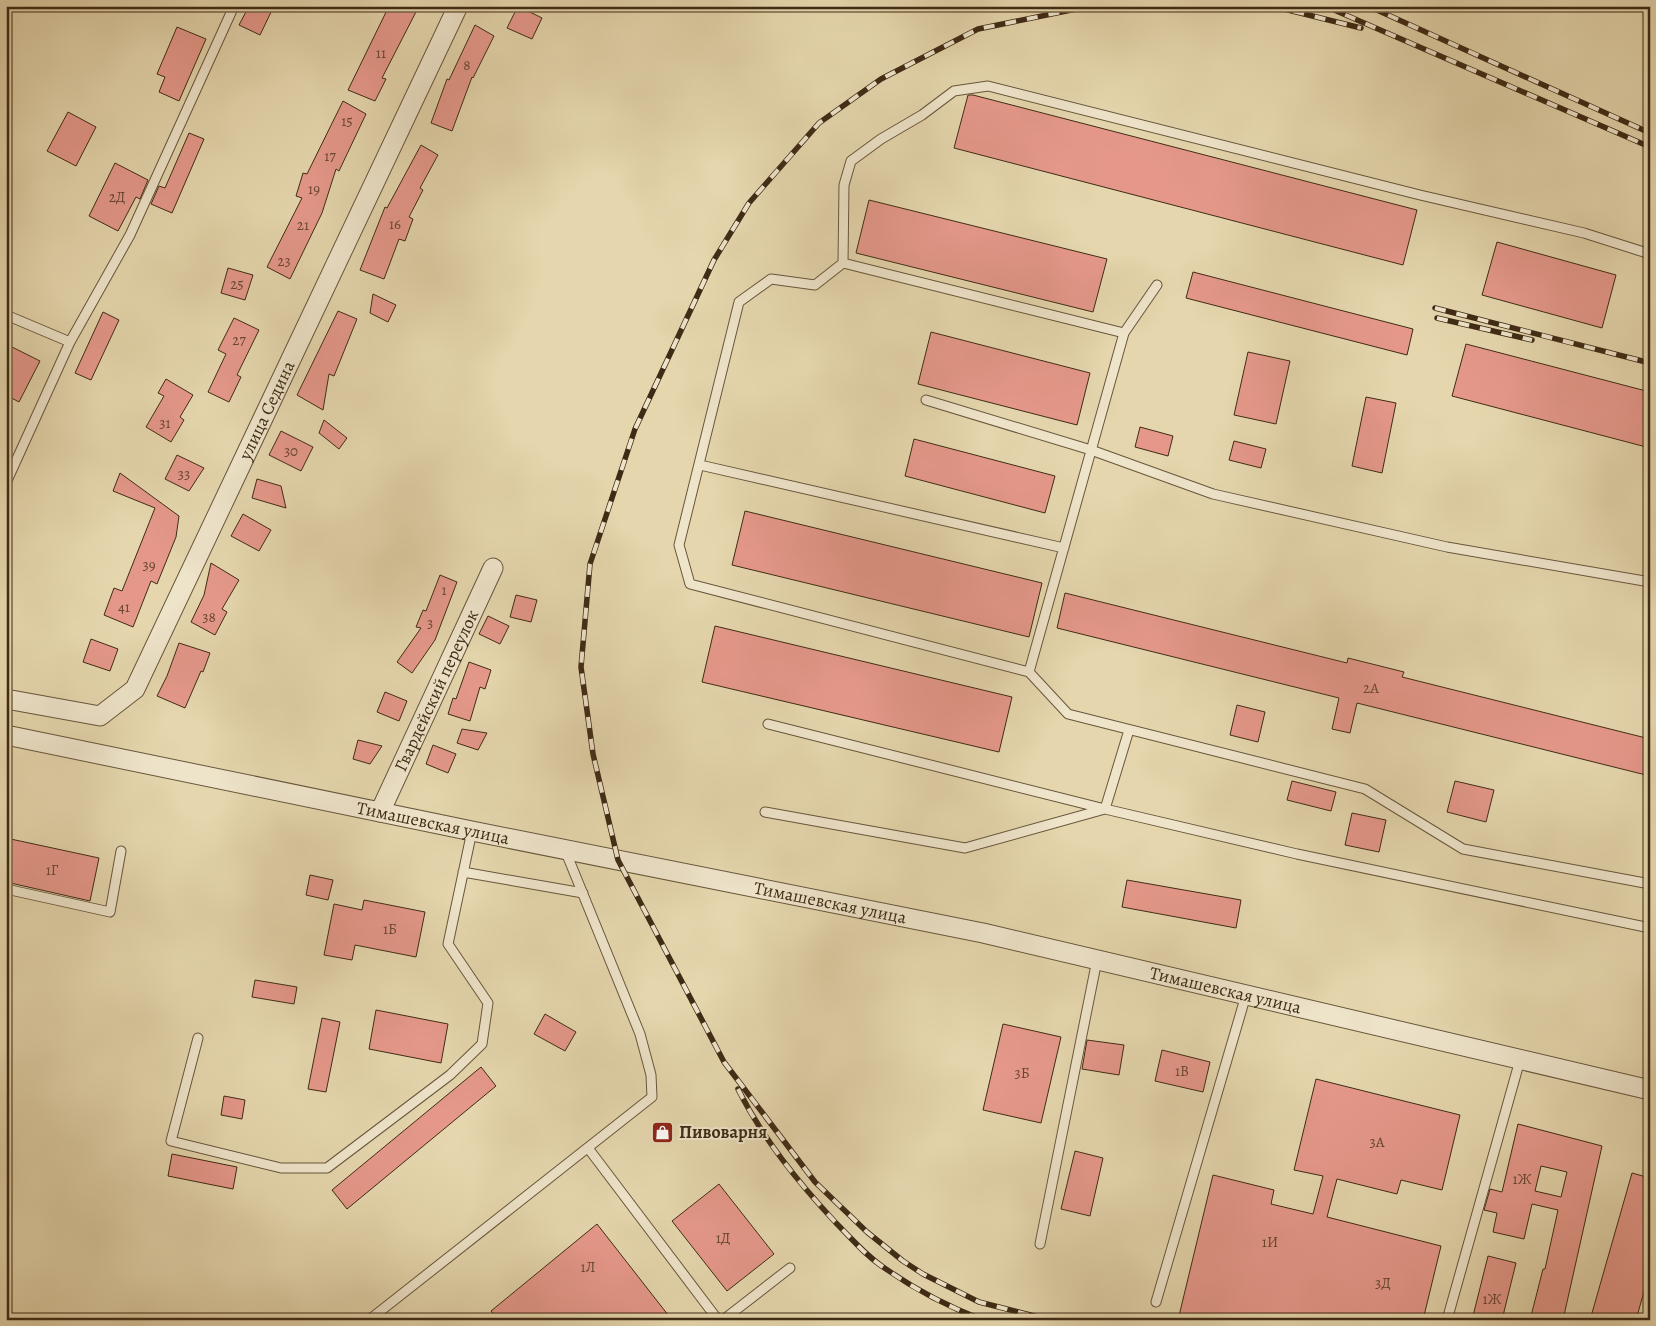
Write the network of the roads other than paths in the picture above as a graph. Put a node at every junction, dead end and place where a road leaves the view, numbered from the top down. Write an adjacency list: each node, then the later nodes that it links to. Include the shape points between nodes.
1 (234, 6): 8 (lane, via 130,235)
2 (458, 6): 17 (street, улица Седина, via 135,689 100,716)
3 (1650, 254): 4 (lane, via 1584,233 988,86 954,91 851,161 844,185)
4 (843, 263): 7 (lane); 11 (lane, via 814,285 771,279 738,302)
5 (1157, 286): 7 (lane)
6 (6, 314): 8 (lane)
7 (1124, 333): 10 (lane)
8 (70, 342): 12 (lane)
9 (926, 400): 10 (lane)
10 (1092, 450): 13 (lane); 15 (lane, via 1213,494 1447,547)
11 (700, 465): 13 (lane); 16 (lane, via 679,544 690,584)
12 (6, 483)
13 (1064, 548): 16 (lane)
14 (493, 568): 22 (street, Гвардейский переулок)
15 (1650, 582)
16 (1029, 672): 19 (lane, via 1068,714)
17 (6, 699)
18 (768, 724): 21 (lane)
19 (1129, 730): 21 (lane); 28 (lane, via 1365,789 1463,849)
20 (6, 735): 22 (street, Тимашевская улица)
21 (1105, 808): 23 (lane, via 964,848); 31 (lane, via 1297,854)
22 (380, 812): 24 (street, Тимашевская улица)
23 (765, 812)
24 (472, 831): 25 (street, Тимашевская улица); 27 (lane)
25 (565, 850): 30 (lane); 32 (street, Тимашевская улица, via 982,932)
26 (121, 851): 29 (lane, via 110,912)
27 (463, 872): 30 (lane); 34 (lane, via 448,944 488,1003 482,1044 450,1075 327,1168 281,1168 170,1140)
28 (1650, 884)
29 (6, 888)
30 (583, 893): 37 (lane, via 640,1034 651,1075 652,1097)
31 (1650, 928)
32 (1097, 960): 33 (street, Тимашевская улица); 38 (lane)
33 (1246, 995): 35 (street, Тимашевская улица); 40 (lane)
34 (198, 1038)
35 (1520, 1060): 36 (street, Тимашевская улица); 44 (lane)
36 (1650, 1090)
37 (588, 1148): 41 (lane); 42 (lane)
38 (1040, 1244)
39 (790, 1268): 43 (lane)
40 (1156, 1302)
41 (369, 1320)
42 (718, 1320)
43 (723, 1320)
44 (1447, 1320)

